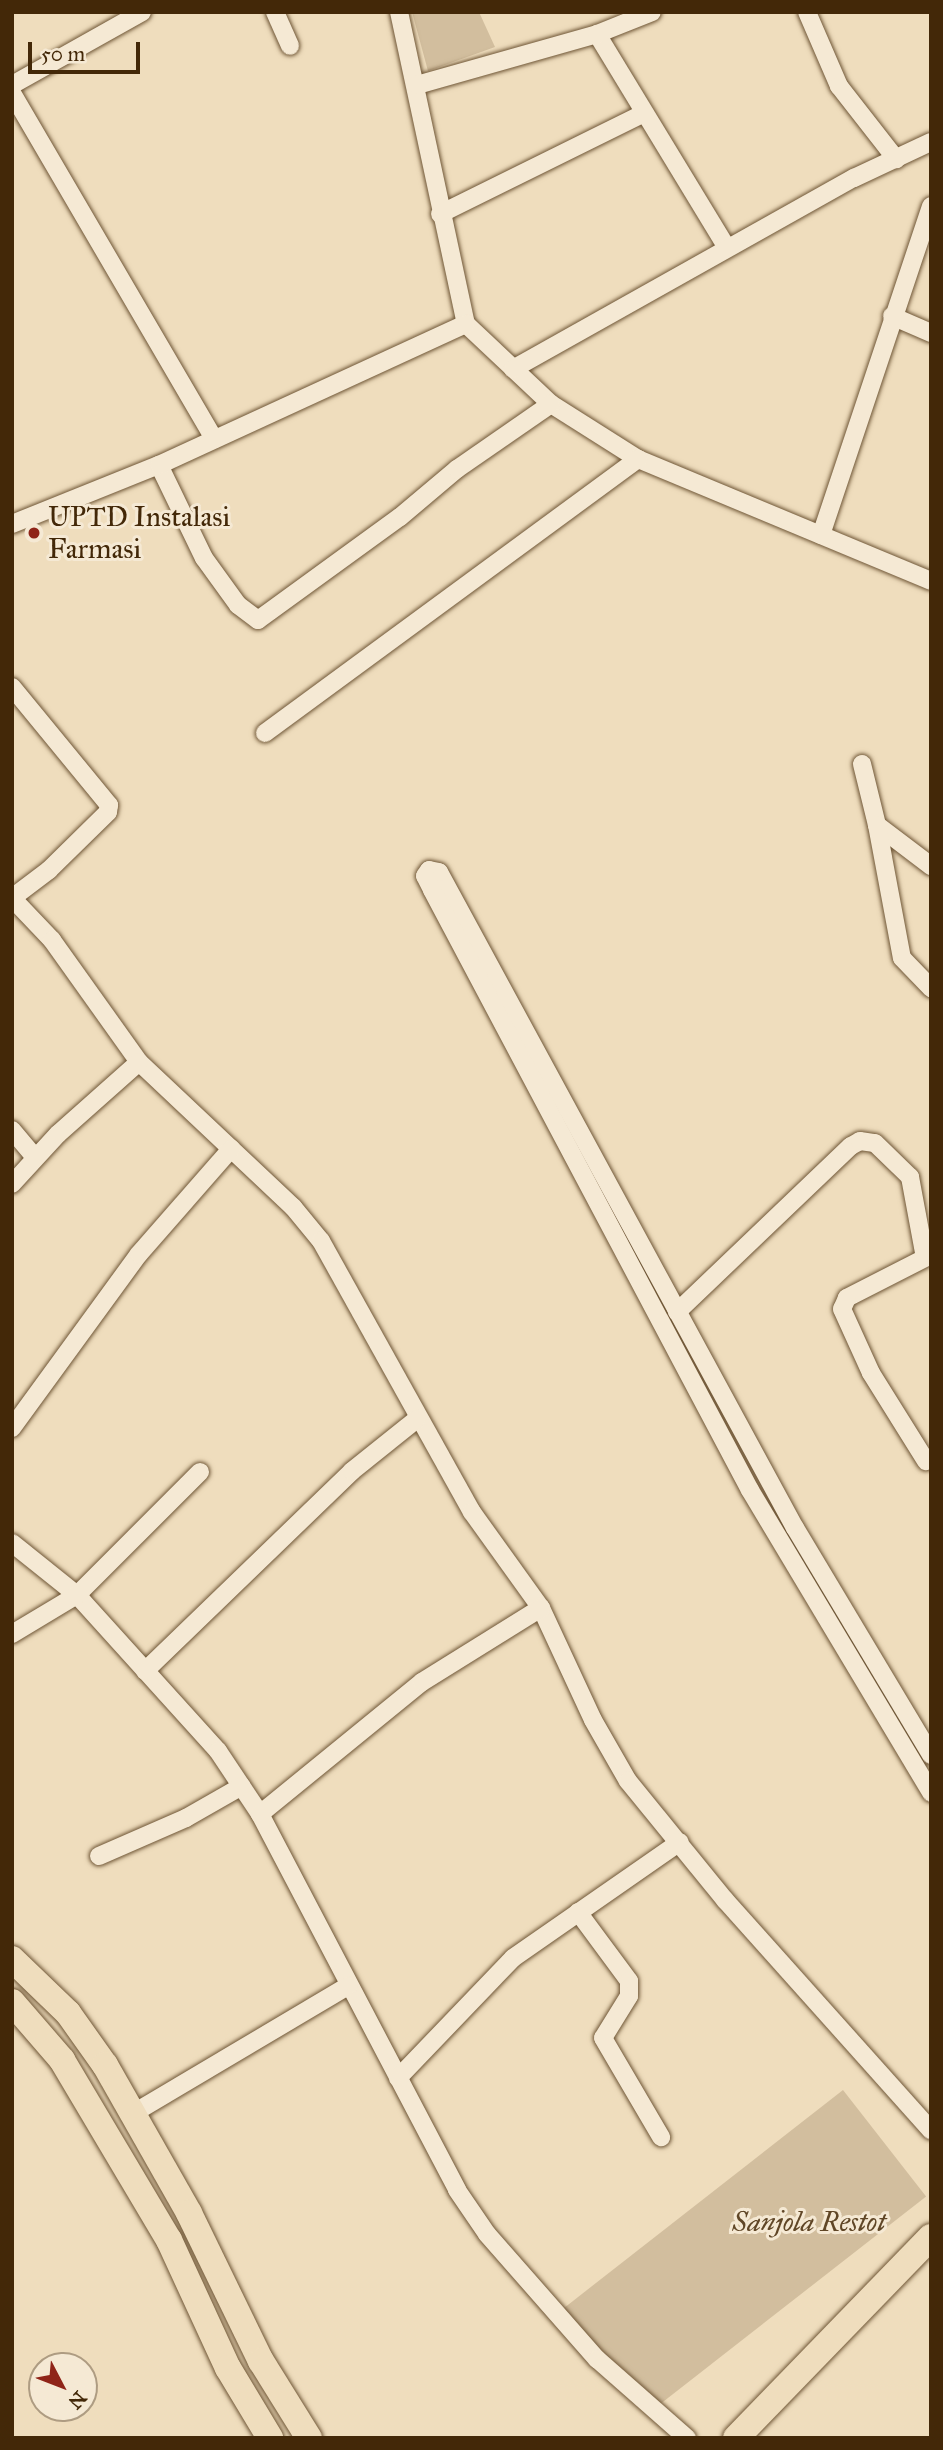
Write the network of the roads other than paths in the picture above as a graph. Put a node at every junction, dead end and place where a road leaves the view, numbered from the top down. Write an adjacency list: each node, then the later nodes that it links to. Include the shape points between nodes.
1 (142, 12): 8 (street)
2 (275, 12): 7 (street)
3 (399, 12): 9 (street)
4 (652, 12): 6 (street)
5 (807, 12): 13 (street, via 839,86)
6 (597, 34): 9 (street); 11 (street)
7 (290, 46)
8 (12, 85)
9 (417, 85): 15 (street)
10 (12, 93): 22 (street)
11 (645, 113): 15 (street); 16 (street)
12 (931, 142): 13 (street)
13 (896, 159): 16 (street)
14 (931, 206): 17 (street)
15 (440, 214): 18 (street)
16 (727, 248): 20 (street)
17 (892, 316): 19 (street); 26 (street)
18 (466, 324): 20 (street); 22 (street)
19 (931, 333)
20 (513, 369): 21 (street)
21 (551, 404): 23 (street); 24 (street, via 258,620 238,606 204,558)
22 (214, 439): 24 (street)
23 (638, 458): 26 (street); 29 (street)
24 (159, 465): 25 (street)
25 (12, 524)
26 (821, 535): 27 (street)
27 (931, 581)
28 (12, 687): 33 (street, via 109,805 108,812 40,879)
29 (265, 733)
30 (862, 764): 31 (street)
31 (877, 825): 32 (street); 34 (street, via 902,958)
32 (931, 866)
33 (12, 898): 35 (street, via 51,940)
34 (931, 988)
35 (139, 1062): 37 (street); 38 (street)
36 (12, 1130): 38 (street)
37 (231, 1149): 41 (street, via 321,1241); 42 (street, via 139,1254)
38 (35, 1157): 39 (street)
39 (12, 1184)
40 (677, 1312): 43 (street, via 851,1146 860,1141 875,1143 910,1177 925,1258 847,1298 842,1309 871,1373); 45 (street); 46 (street, via 583,1130 439,872 429,870 425,876 450,926)
41 (417, 1419): 49 (street, via 472,1512); 51 (street, via 352,1471)
42 (12, 1428)
43 (929, 1462)
44 (200, 1472): 48 (street)
45 (795, 1528): 46 (street); 52 (street)
46 (778, 1539): 54 (street)
47 (12, 1543): 48 (street)
48 (78, 1595): 50 (street); 51 (street)
49 (541, 1608): 55 (street, via 422,1682); 56 (street, via 605,1744 628,1781)
50 (12, 1634)
51 (145, 1671): 53 (street, via 218,1751)
52 (931, 1755)
53 (242, 1786): 55 (street); 57 (street, via 186,1818)
54 (931, 1793)
55 (260, 1814): 60 (street)
56 (680, 1842): 58 (street, via 614,1892); 64 (street, via 887,2086)
57 (99, 1856)
58 (578, 1912): 62 (street, via 513,1958); 65 (street, via 629,1981 629,1996 603,2038)
59 (12, 1959): 63 (highway, via 86,2036)
60 (348, 1986): 62 (street); 63 (street)
61 (12, 2002): 68 (highway, via 62,2060 169,2240)
62 (398, 2078): 71 (street, via 433,2150 487,2234 597,2359)
63 (134, 2113): 67 (highway)
64 (931, 2130)
65 (661, 2137)
66 (931, 2237): 72 (highway)
67 (261, 2361): 68 (highway); 70 (highway)
68 (233, 2376): 69 (highway)
69 (270, 2438)
70 (309, 2438)
71 (687, 2438)
72 (736, 2438)

